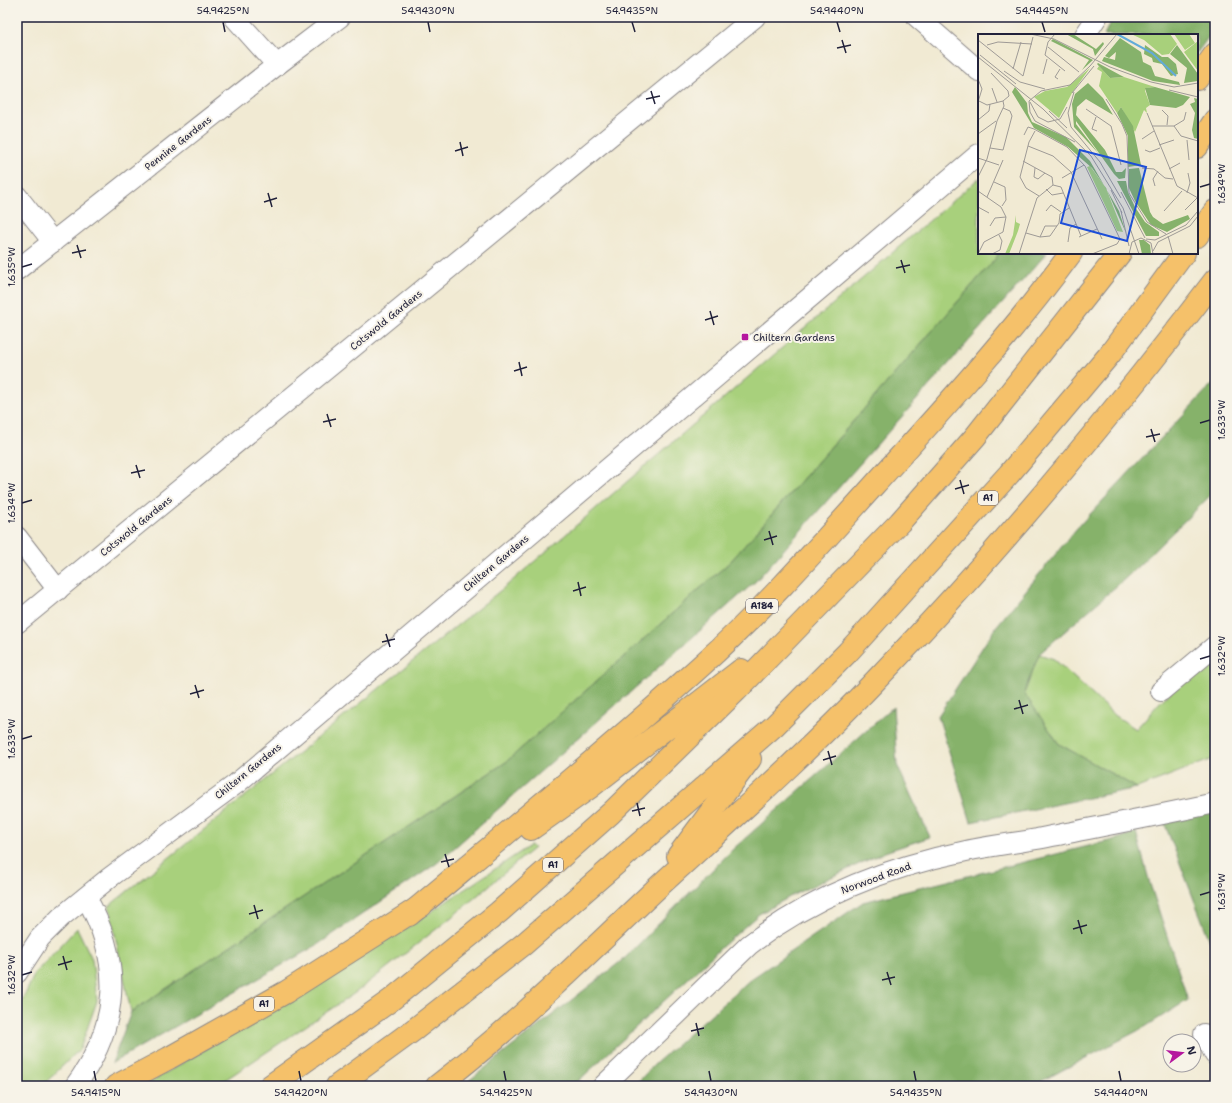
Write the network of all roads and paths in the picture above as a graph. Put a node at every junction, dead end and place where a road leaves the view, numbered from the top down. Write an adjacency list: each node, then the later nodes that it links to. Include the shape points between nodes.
1 (234, 17): 8 (street)
2 (340, 17): 8 (street, Pennine Gardens)
3 (755, 17): 24 (street, Cotswold Gardens)
4 (917, 17): 9 (street)
5 (1097, 17): 6 (street)
6 (1086, 34)
7 (1215, 54): 10 (highway)
8 (277, 65): 17 (street, Pennine Gardens)
9 (978, 70)
10 (1198, 78)
11 (1215, 120): 12 (highway)
12 (1198, 146)
13 (978, 155): 31 (street, Chiltern Gardens, via 236,784)
14 (17, 196): 17 (street)
15 (1215, 211): 16 (highway)
16 (1198, 235)
17 (53, 242): 21 (street, Pennine Gardens)
18 (1070, 254): 33 (highway, A184, via 1040,296 945,406 775,593 699,668)
19 (1119, 254): 25 (highway, A1, via 975,436 900,522)
20 (1183, 254): 29 (highway, A1, via 1110,354 1009,474 848,652)
21 (17, 270)
22 (1215, 280): 32 (highway, via 1136,384 1035,504 876,681 799,757)
23 (17, 537): 24 (street)
24 (58, 590): 26 (street, Cotswold Gardens)
25 (810, 615): 33 (highway, A1, via 589,788); 39 (highway, A1, via 611,812 499,912 391,1000)
26 (17, 623)
27 (1215, 646): 28 (street)
28 (1161, 691)
29 (774, 726): 32 (highway, A1); 40 (highway, A1, via 524,944)
30 (1215, 803): 42 (street, Norwood Road, via 966,851 905,866 835,893 800,910 750,945)
31 (86, 897): 34 (street, Chiltern Gardens, via 61,916 40,938); 37 (street, via 101,931 113,984 106,1027 97,1050)
32 (646, 899): 41 (highway, A1, via 528,1008)
33 (409, 915): 38 (highway, A1, via 279,996)
34 (17, 973)
35 (1204, 1034): 36 (street)
36 (1215, 1056)
37 (75, 1086)
38 (116, 1086)
39 (270, 1086)
40 (337, 1086)
41 (437, 1086)
42 (603, 1086)

